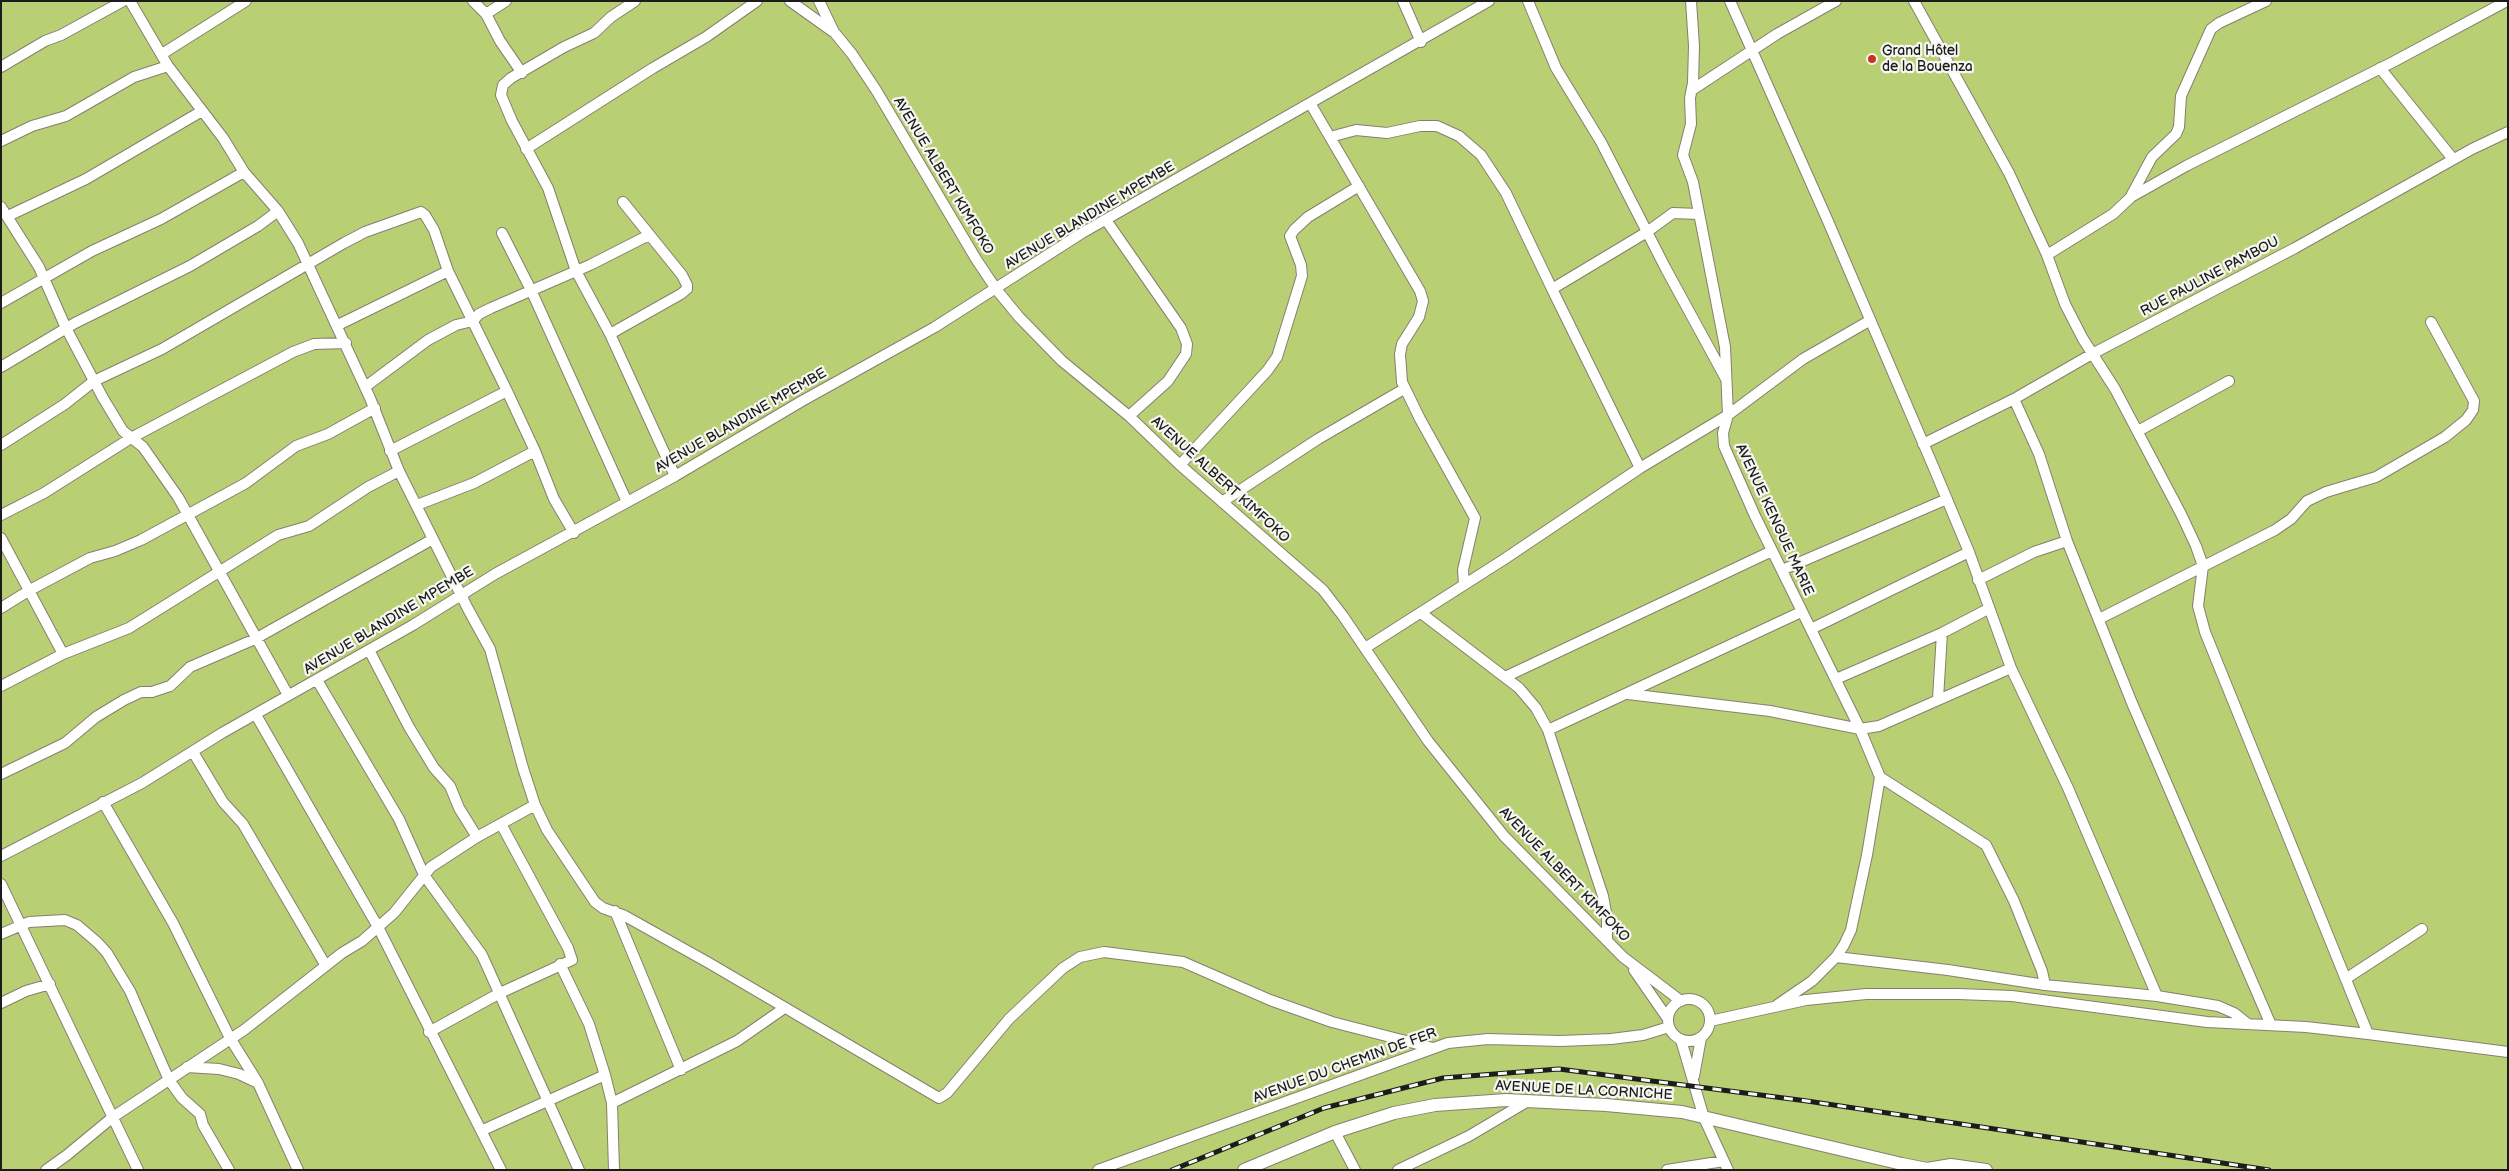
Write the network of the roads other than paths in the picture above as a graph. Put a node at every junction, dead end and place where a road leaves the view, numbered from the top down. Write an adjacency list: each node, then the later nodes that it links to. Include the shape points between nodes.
1 (123, 1): 25 (street)
2 (130, 1): 23 (street)
3 (246, 1): 23 (street)
4 (473, 1): 19 (street)
5 (506, 1): 19 (street)
6 (635, 1): 27 (street, via 594,33)
7 (758, 1): 34 (street)
8 (790, 1): 20 (street)
9 (819, 1): 20 (street, AVENUE ALBERT KIMFOKO)
10 (1403, 1): 21 (street)
11 (1489, 1): 21 (street, AVENUE BLANDINE MPEMBE)
12 (1528, 1): 44 (street, via 1556,68 1601,142)
13 (1691, 1): 28 (street, AVENUE KENGUE MARIE)
14 (1730, 1): 22 (street)
15 (1836, 1): 22 (street)
16 (1914, 1): 47 (street, via 1980,117)
17 (2266, 1): 38 (street, via 2211,29 2181,96 2176,134 2152,157)
18 (2507, 1): 26 (street)
19 (486, 14): 27 (street)
20 (834, 32): 52 (street, AVENUE ALBERT KIMFOKO, via 876,90)
21 (1422, 42): 29 (street, AVENUE BLANDINE MPEMBE)
22 (1751, 50): 28 (street); 57 (street)
23 (162, 54): 24 (street)
24 (168, 66): 30 (street); 33 (street, via 134,78 66,116)
25 (1, 67)
26 (2380, 68): 35 (street); 38 (street)
27 (522, 73): 34 (street, via 506,82 501,92)
28 (1692, 90): 42 (street, AVENUE KENGUE MARIE, via 1691,124 1683,155 1693,182)
29 (1310, 104): 32 (street); 43 (street, AVENUE BLANDINE MPEMBE)
30 (202, 111): 36 (street); 40 (street, via 86,179)
31 (2508, 132): 35 (street, RUE PAULINE PAMBOU)
32 (1330, 137): 37 (street); 53 (street, via 1356,130 1403,132 1420,126 1437,126 1459,136 1481,155 1506,193)
33 (1, 140)
34 (526, 149): 50 (street, via 548,188)
35 (2454, 159): 63 (street, RUE PAULINE PAMBOU, via 2295,248)
36 (244, 172): 41 (street); 51 (street, via 162,219 92,251)
37 (1360, 186): 69 (street, via 1423,301 1419,317 1402,344); 81 (street, via 1308,217 1290,236 1302,276 1277,357)
38 (2131, 197): 47 (street, via 2113,214)
39 (623, 202): 46 (street)
40 (5, 211): 51 (street)
41 (278, 211): 48 (street); 60 (street, via 190,266)
42 (1698, 214): 44 (street, via 1673,213); 65 (street, AVENUE KENGUE MARIE, via 1713,278 1725,347)
43 (1106, 220): 52 (street, AVENUE BLANDINE MPEMBE); 74 (street, via 1181,328 1187,344 1186,354 1168,381)
44 (1647, 232): 53 (street); 65 (street)
45 (502, 233): 54 (street)
46 (649, 235): 50 (street); 61 (street, via 682,275 687,289)
47 (2047, 255): 63 (street, via 2066,304)
48 (308, 264): 49 (street, via 365,232 420,212 434,230); 59 (street); 66 (street, via 162,349)
49 (448, 271): 56 (street); 59 (street)
50 (576, 271): 54 (street); 61 (street)
51 (45, 278): 55 (street); 60 (street)
52 (996, 289): 74 (street, AVENUE ALBERT KIMFOKO, via 1041,340); 84 (street, AVENUE BLANDINE MPEMBE, via 936,327)
53 (1552, 289): 82 (street)
54 (531, 290): 56 (street, via 485,311); 86 (street)
55 (1, 303)
56 (474, 321): 68 (street, via 456,325 428,340); 70 (street)
57 (1869, 321): 73 (street, via 1803,359); 77 (street)
58 (2431, 322): 97 (street, via 2474,401 2473,410 2466,420 2444,437 2376,477 2306,501 2292,519)
59 (338, 325): 62 (street)
60 (66, 328): 64 (street); 66 (street)
61 (610, 334): 84 (street)
62 (346, 342): 68 (street); 76 (street, via 321,343 299,349)
63 (2092, 354): 71 (street, RUE PAULINE PAMBOU); 75 (street)
64 (1, 368)
65 (1727, 380): 73 (street, AVENUE KENGUE MARIE)
66 (94, 381): 76 (street, via 120,426); 78 (street, via 65,404)
67 (2229, 381): 75 (street)
68 (365, 387): 72 (street)
69 (1404, 389): 87 (street, via 1318,439); 101 (street, via 1475,518 1463,570)
70 (507, 391): 79 (street); 80 (street)
71 (2014, 399): 77 (street, RUE PAULINE PAMBOU); 94 (street, via 2040,454)
72 (375, 408): 80 (street); 89 (street, via 328,434 296,446 246,483)
73 (1728, 415): 82 (street); 95 (street, AVENUE KENGUE MARIE, via 1722,433 1728,457)
74 (1129, 416): 81 (street, AVENUE ALBERT KIMFOKO)
75 (2138, 431): 97 (street, via 2181,514)
76 (131, 438): 89 (street, via 148,454); 90 (street, via 44,493)
77 (1923, 444): 85 (street)
78 (1, 445)
79 (535, 450): 88 (street, via 474,483); 91 (street, via 554,498)
80 (390, 451): 83 (street)
81 (1180, 465): 87 (street, AVENUE ALBERT KIMFOKO)
82 (1640, 468): 101 (street)
83 (399, 471): 88 (street); 98 (street, via 368,487 309,526 278,535)
84 (675, 476): 86 (street, AVENUE BLANDINE MPEMBE)
85 (1947, 499): 96 (street); 99 (street)
86 (627, 502): 91 (street, AVENUE BLANDINE MPEMBE)
87 (1222, 502): 112 (street, AVENUE ALBERT KIMFOKO, via 1323,590)
88 (417, 505): 93 (street)
89 (188, 513): 98 (street); 102 (street, via 128,547 90,558)
90 (1, 515)
91 (574, 533): 103 (street, AVENUE BLANDINE MPEMBE)
92 (1, 538): 102 (street)
93 (433, 539): 103 (street); 111 (street)
94 (2068, 541): 100 (street, via 2034,552); 108 (street)
95 (1772, 551): 99 (street, AVENUE KENGUE MARIE); 116 (street)
96 (1969, 552): 100 (street); 109 (street)
97 (2203, 566): 108 (street); 146 (street, via 2198,606 2205,632)
98 (220, 569): 111 (street); 114 (street, via 196,588 129,628)
99 (1782, 570): 106 (street, AVENUE KENGUE MARIE)
100 (1978, 580): 105 (street)
101 (1464, 584): 107 (street)
102 (30, 590): 104 (street); 114 (street)
103 (461, 595): 113 (street, AVENUE BLANDINE MPEMBE); 130 (street, via 492,654)
104 (1, 608)
105 (1988, 609): 110 (street); 115 (street)
106 (1802, 612): 109 (street, AVENUE KENGUE MARIE); 120 (street)
107 (1421, 613): 112 (street); 116 (street)
108 (2099, 619): 158 (street)
109 (1811, 629): 117 (street, AVENUE KENGUE MARIE)
110 (1942, 633): 117 (street); 122 (street)
111 (255, 639): 121 (street); 127 (street, via 190,667 170,686 129,698 96,716 65,743)
112 (1365, 648): 141 (street, AVENUE ALBERT KIMFOKO, via 1428,741 1504,836)
113 (369, 650): 118 (street, AVENUE BLANDINE MPEMBE); 132 (street, via 409,727 434,768 450,786)
114 (64, 654): 119 (street)
115 (2011, 668): 122 (street); 150 (street, via 2068,788)
116 (1505, 677): 125 (street, via 1528,698)
117 (1836, 679): 124 (street, AVENUE KENGUE MARIE)
118 (317, 680): 121 (street, AVENUE BLANDINE MPEMBE); 134 (street, via 399,819)
119 (1, 686)
120 (1628, 694): 124 (street, via 1770,711); 125 (street)
121 (288, 695): 123 (street, AVENUE BLANDINE MPEMBE)
122 (1938, 699): 124 (street, via 1879,726)
123 (256, 715): 126 (street, AVENUE BLANDINE MPEMBE); 138 (street)
124 (1860, 729): 128 (street, AVENUE KENGUE MARIE)
125 (1548, 730): 141 (street, via 1603,896)
126 (193, 752): 129 (street, AVENUE BLANDINE MPEMBE); 145 (street, via 223,802 243,824)
127 (1, 774)
128 (1880, 777): 142 (street, via 1851,930); 148 (street, via 1986,845 2014,901)
129 (103, 802): 133 (street, AVENUE BLANDINE MPEMBE); 161 (street, via 173,922)
130 (535, 805): 131 (street); 136 (street, via 547,830 589,895 603,908)
131 (500, 824): 132 (street); 144 (street, via 568,948 572,960)
132 (477, 837): 134 (street, via 430,866)
133 (1, 856)
134 (424, 875): 138 (street, via 394,913); 149 (street, via 482,955)
135 (1, 884): 137 (street)
136 (615, 912): 154 (street, via 709,963); 167 (street)
137 (21, 924): 140 (street); 147 (street); 170 (street, via 69,920 98,943 130,991)
138 (378, 927): 145 (street); 159 (street)
139 (2422, 928): 146 (street)
140 (1, 934)
141 (1607, 940): 143 (street, AVENUE ALBERT KIMFOKO)
142 (1836, 957): 148 (street); 153 (street, via 1812,981)
143 (1630, 963): 151 (street, AVENUE ALBERT KIMFOKO); 156 (street, AVENUE ALBERT KIMFOKO)
144 (560, 964): 149 (street); 168 (street, via 589,1024)
145 (326, 966): 161 (street)
146 (2347, 978): 160 (street)
147 (50, 984): 152 (street); 175 (street)
148 (2045, 985): 150 (street)
149 (500, 993): 159 (street); 172 (street)
150 (2157, 996): 157 (street, via 2218,1006)
151 (1682, 1001): 155 (street, via 1693,1000 1704,1005); 156 (street, via 1672,1008)
152 (1, 1003)
153 (1777, 1005): 155 (street); 157 (street, via 1866,994 2012,996 2207,1022)
154 (783, 1009): 164 (street, via 939,1098 947,1093 1009,1019 1063,968 1080,957 1104,952 1182,962 1270,1000 1332,1022); 167 (street, via 737,1042)
155 (1710, 1021): 162 (street)
156 (1668, 1023): 163 (street); 164 (street, AVENUE DU CHEMIN DE FER, via 1631,1037 1560,1041 1468,1040)
157 (2248, 1024): 158 (street)
158 (2271, 1025): 160 (street)
159 (429, 1032): 177 (street)
160 (2368, 1034): 165 (street)
161 (230, 1038): 166 (street); 171 (street)
162 (1701, 1038): 163 (street); 169 (street)
163 (1681, 1040): 169 (street)
164 (1433, 1048): 188 (street, AVENUE DU CHEMIN DE FER)
165 (2508, 1052)
166 (187, 1067): 170 (street); 171 (street, via 219,1069)
167 (681, 1070): 174 (street)
168 (605, 1075): 172 (street); 174 (street)
169 (1693, 1079): 176 (street)
170 (169, 1080): 175 (street); 183 (street, via 182,1098 200,1114)
171 (258, 1083): 184 (street)
172 (550, 1100): 177 (street); 186 (street)
173 (1528, 1101): 176 (street, AVENUE DE LA CORNICHE, via 1656,1108); 178 (street, AVENUE DE LA CORNICHE, via 1435,1105 1394,1113); 191 (street, via 1469,1136)
174 (612, 1102): 187 (street)
175 (113, 1117): 181 (street); 182 (street)
176 (1704, 1118): 179 (street); 180 (street, AVENUE DE LA CORNICHE)
177 (482, 1130): 185 (street)
178 (1335, 1132): 189 (street, AVENUE DE LA CORNICHE); 190 (street)
179 (1726, 1165): 192 (street)
180 (1928, 1169): 193 (street, AVENUE DE LA CORNICHE, via 1951,1164)
181 (46, 1170)
182 (138, 1170)
183 (229, 1170)
184 (298, 1170)
185 (501, 1170)
186 (580, 1170)
187 (614, 1170)
188 (1098, 1170)
189 (1244, 1170)
190 (1355, 1170)
191 (1398, 1170)
192 (1667, 1170)
193 (1986, 1170)

